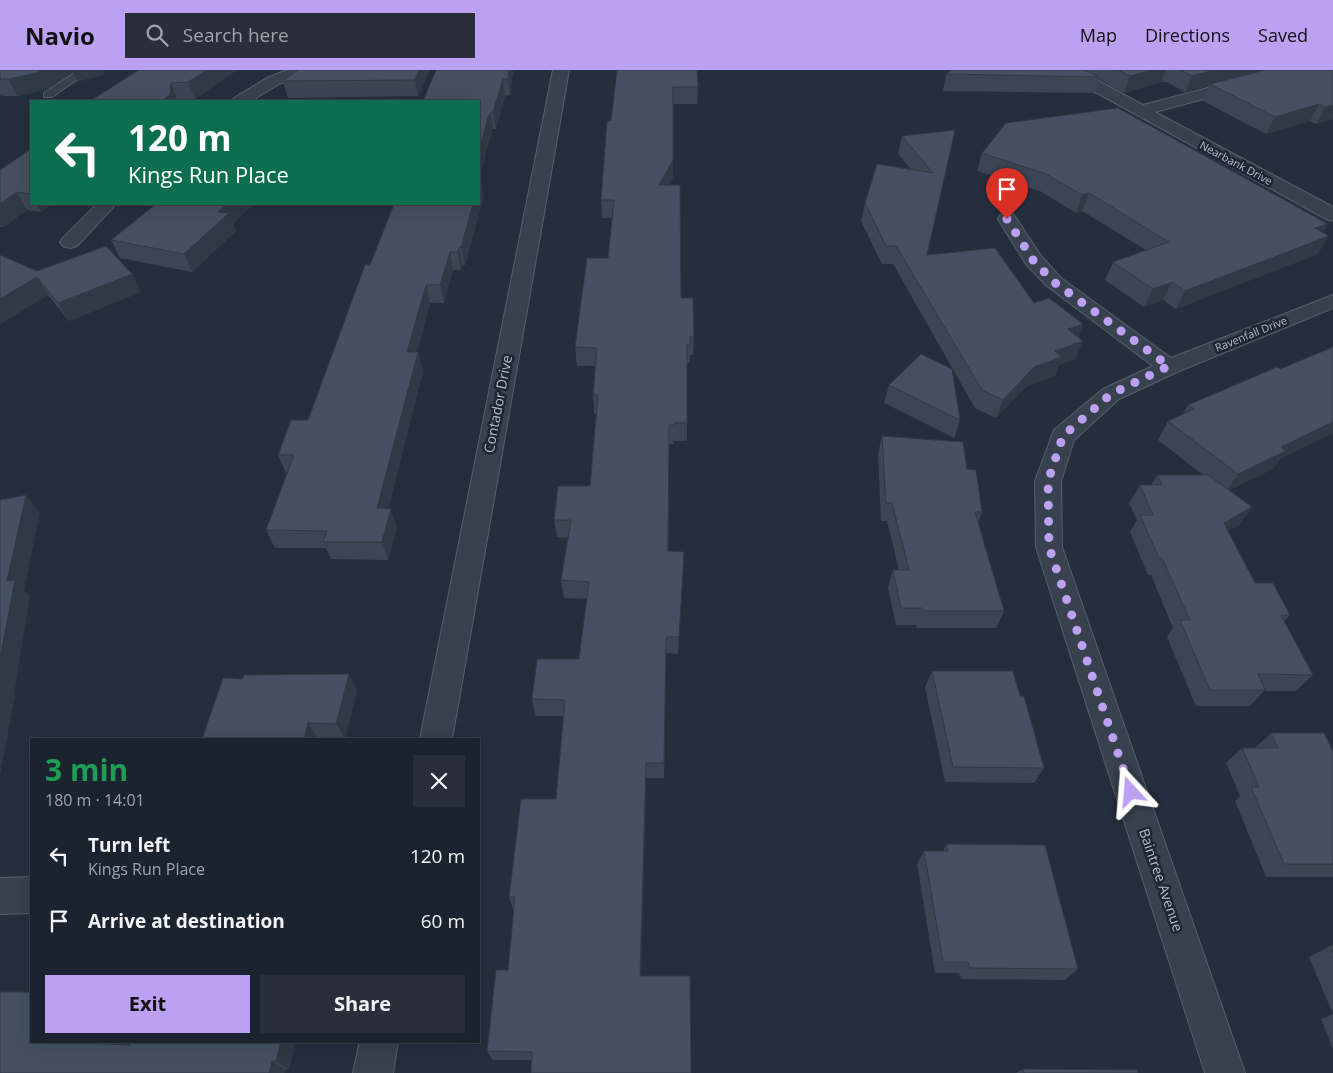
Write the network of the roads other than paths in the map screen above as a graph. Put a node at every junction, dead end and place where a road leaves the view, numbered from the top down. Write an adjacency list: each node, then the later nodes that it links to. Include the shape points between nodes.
1 (86, 70): 6 (lane)
2 (300, 70): 7 (street, via 273,81)
3 (561, 70): 15 (street, Contador Drive)
4 (1058, 70): 8 (street, Nearbank Drive, via 1084,80)
5 (1295, 70): 8 (street)
6 (48, 95)
7 (242, 100)
8 (1139, 111): 10 (street, Nearbank Drive)
9 (106, 205): 12 (street)
10 (1333, 215)
11 (1007, 219): 14 (street, via 1033,260 1054,282)
12 (70, 242)
13 (1333, 301): 14 (street, Ravenfall Drive)
14 (1169, 366): 20 (street, Baintree Avenue, via 1111,394 1063,436 1048,481 1049,547)
15 (436, 738)
16 (30, 895): 17 (street)
17 (0, 896)
18 (379, 1043): 19 (street)
19 (373, 1073)
20 (1225, 1073)

